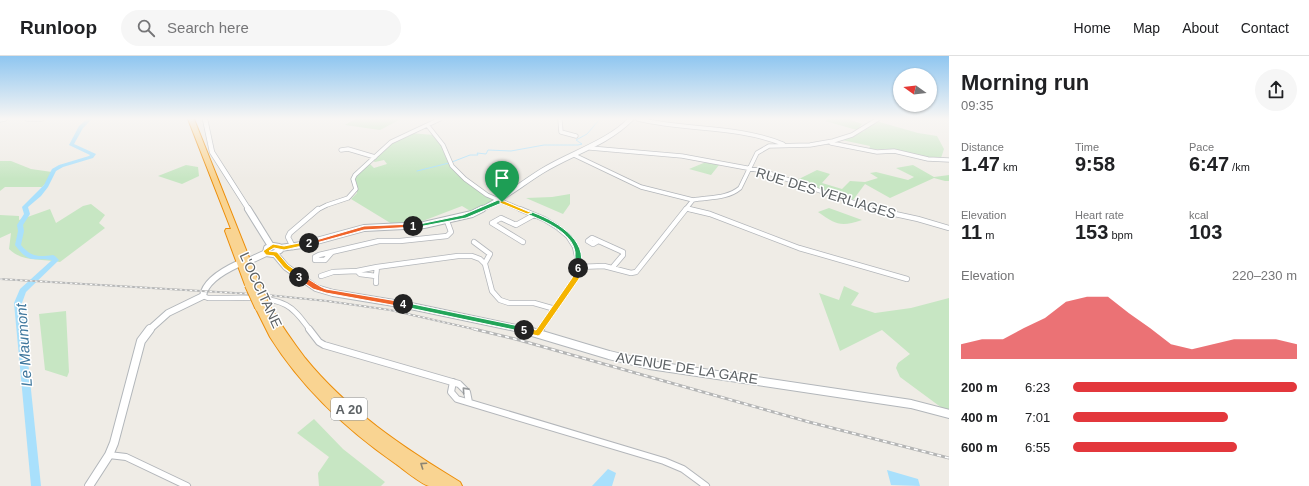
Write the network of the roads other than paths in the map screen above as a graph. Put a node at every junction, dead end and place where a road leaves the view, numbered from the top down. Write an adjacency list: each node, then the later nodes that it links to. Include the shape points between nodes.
1 (195, 139): 45 (highway, L'OCCITANE / A 20)
2 (198, 139): 45 (highway, L'OCCITANE / A 20)
3 (209, 139): 28 (street, via 212,152)
4 (399, 139): 14 (street)
5 (438, 139): 18 (street, via 445,148 450,162 466,181)
6 (603, 139): 11 (street)
7 (771, 139): 10 (street)
8 (837, 139): 9 (street)
9 (827, 142): 10 (street); 15 (street, via 877,152 894,151 928,159)
10 (784, 145): 16 (street, via 769,146 757,153)
11 (590, 148): 13 (street); 16 (street, RUE DES VERLIAGES, via 682,156)
12 (341, 150): 14 (street, via 348,149)
13 (574, 155): 17 (street, via 641,187); 18 (street, via 536,175)
14 (375, 157): 29 (street, via 355,175 353,179 356,189 353,194 319,209 290,233 288,237)
15 (949, 160)
16 (750, 169): 17 (street, via 740,188 733,194); 23 (street, RUE DES VERLIAGES, via 789,179 879,212)
17 (693, 200): 19 (street)
18 (500, 201): 20 (street); 21 (street, via 472,214)
19 (687, 209): 39 (street, via 636,272); 43 (street, via 710,214 799,248)
20 (534, 215): 22 (street); 38 (street, via 572,238 578,250)
21 (447, 221): 29 (street, via 364,228); 31 (street, via 451,232 447,236 380,241)
22 (516, 225): 24 (street); 24 (street, via 501,218 492,223)
23 (949, 228)
24 (506, 231): 27 (street)
25 (598, 241): 39 (street, via 623,252)
26 (474, 242): 35 (street, via 490,254)
27 (523, 242)
28 (271, 246): 30 (street); 32 (street)
29 (294, 246): 30 (street)
30 (280, 248): 33 (street)
31 (332, 252)
32 (266, 253): 33 (street); 34 (street)
33 (275, 254): 49 (street, AVENUE DE LA GARE, via 286,267 321,290 498,323)
34 (251, 260)
35 (485, 263): 37 (street, via 480,259 465,256); 48 (street, via 492,292 500,300 533,303)
36 (238, 264): 46 (street, via 218,276 204,291)
37 (377, 267): 40 (street); 42 (street)
38 (578, 267): 39 (street); 48 (street, via 575,279)
39 (612, 268)
40 (357, 270): 41 (street, via 332,272); 42 (street, via 360,274)
41 (321, 276)
42 (376, 276): 44 (street)
43 (906, 279)
44 (376, 283)
45 (253, 285): 47 (highway, L'OCCITANE / A 20, bridge)
46 (203, 296): 50 (street, via 282,303 293,310 324,345); 53 (street, via 167,313 156,321 141,341)
47 (263, 307): 54 (highway, L'OCCITANE / A 20, via 265,319 284,350 313,385 359,428); 59 (highway, L'OCCITANE / A 20, one-way to 47, via 390,442 342,403 302,361)
48 (555, 309): 49 (street)
49 (538, 333): 52 (street, AVENUE DE LA GARE, via 629,361 903,403)
50 (453, 382): 51 (street, one-way to 50, via 466,390); 51 (street, via 451,389 454,397)
51 (469, 402): 60 (street, via 670,463)
52 (949, 414)
53 (109, 455): 55 (street); 56 (street, via 126,457)
54 (407, 465): 57 (highway); 58 (highway, L'OCCITANE / A 20)
55 (89, 486)
56 (187, 486)
57 (430, 486)
58 (439, 486)
59 (456, 486)
60 (706, 486)

